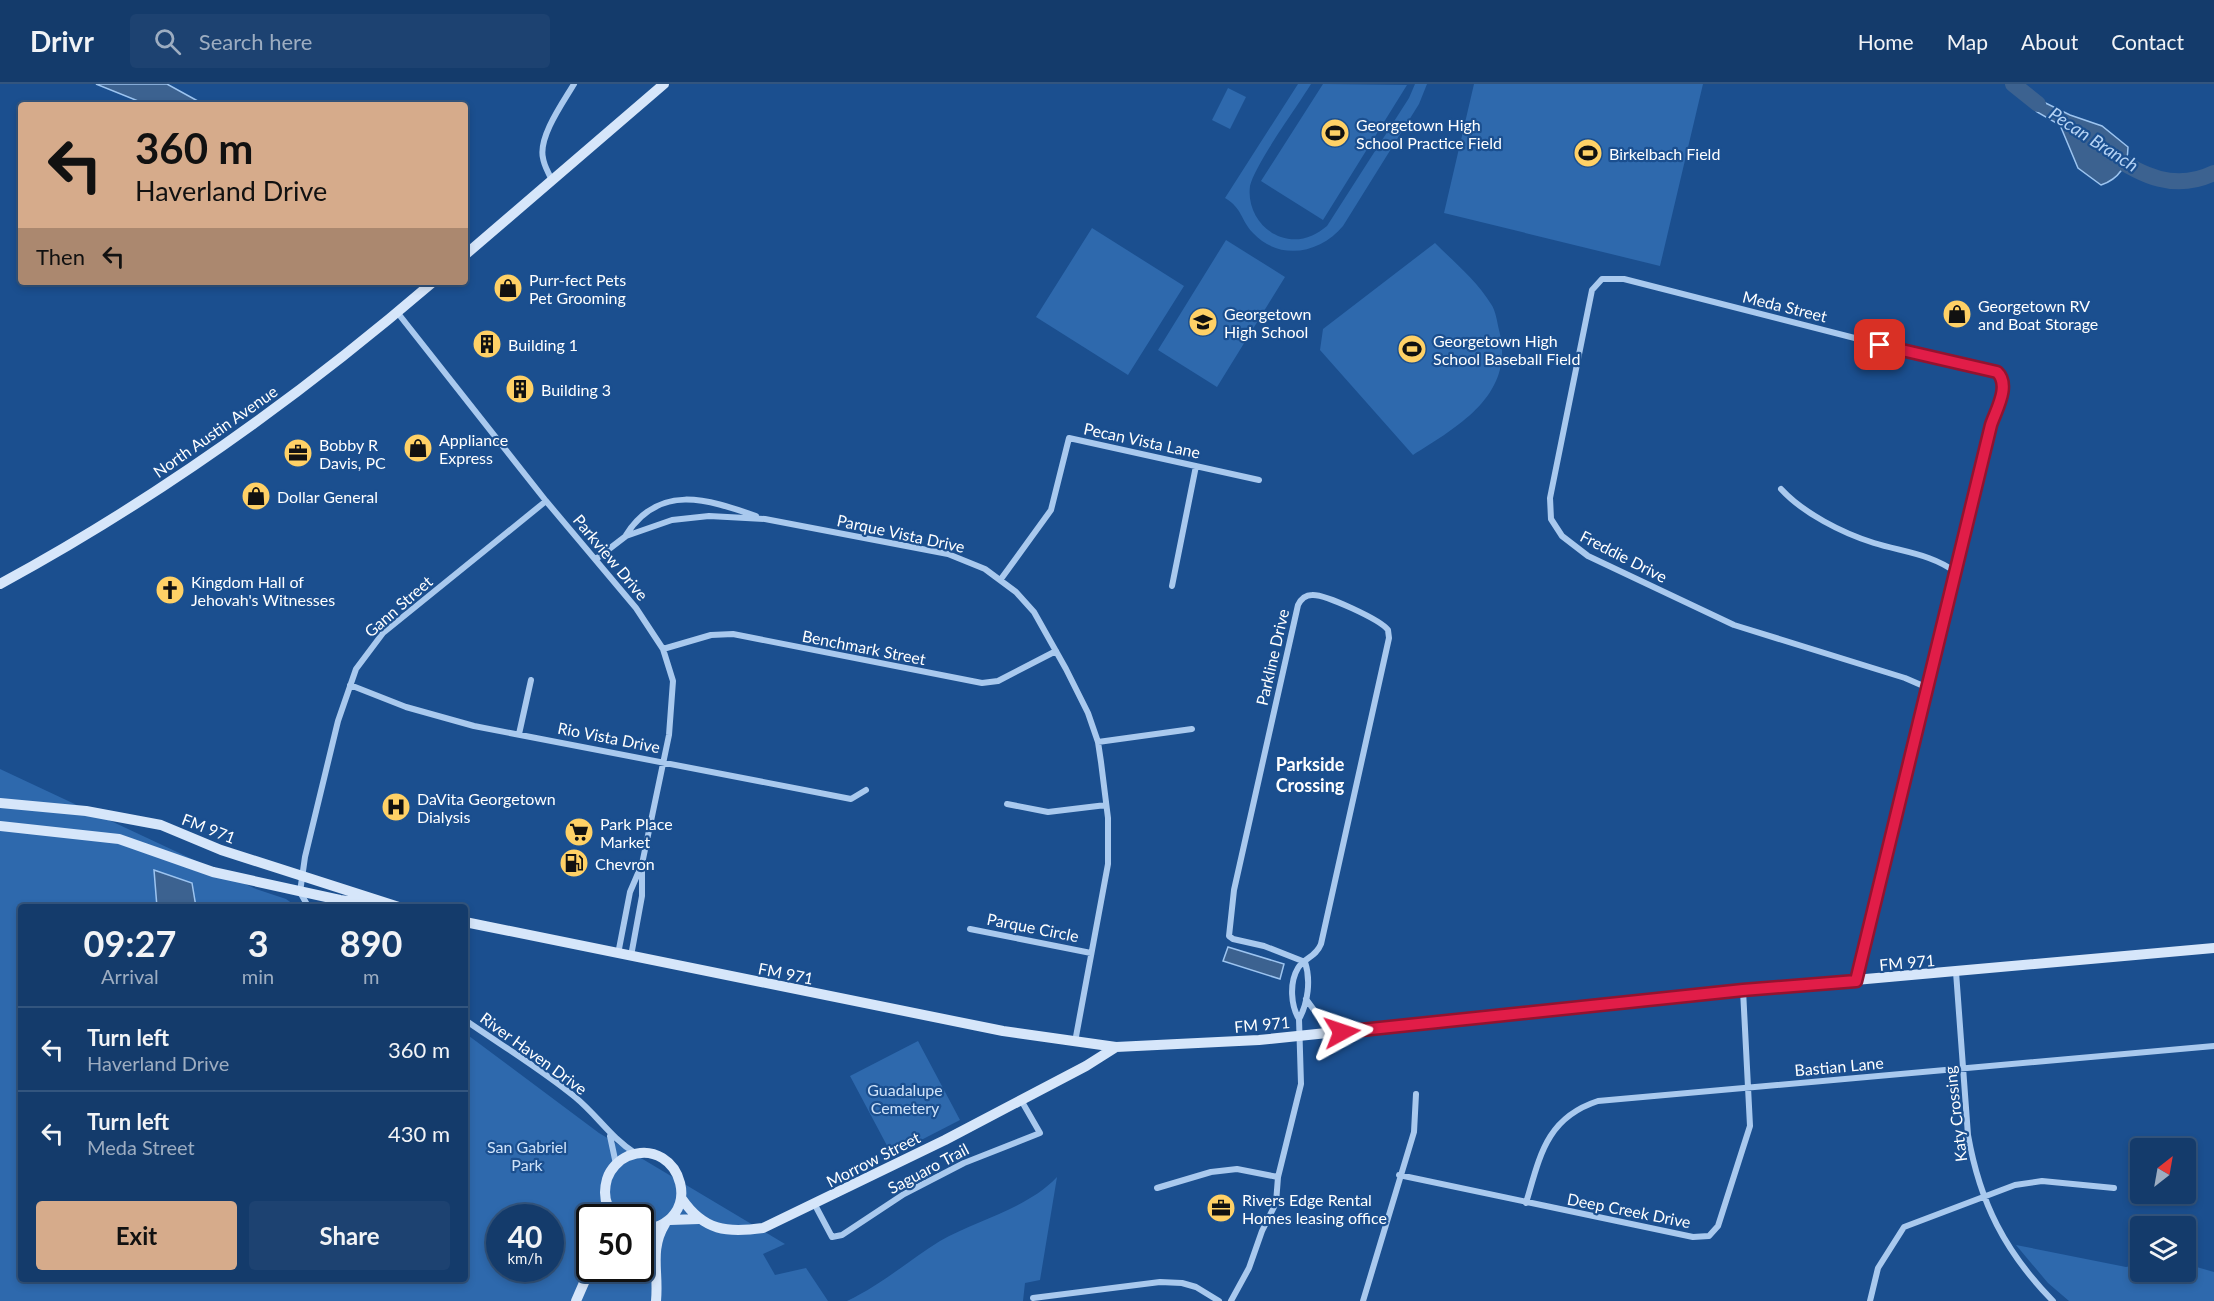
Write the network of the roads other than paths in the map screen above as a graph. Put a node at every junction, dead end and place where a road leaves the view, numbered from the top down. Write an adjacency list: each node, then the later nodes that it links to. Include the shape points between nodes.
1 (574, 84): 3 (street, via 546,135 542,156)
2 (664, 84): 3 (main road)
3 (552, 181): 4 (main road)
4 (468, 252)
5 (1602, 279): 15 (street, Meda Street, via 1624,279 2002,376 2004,385); 23 (street, Freddie Drive, via 1592,290 1552,484 1551,519 1562,536 1588,556 1734,625)
6 (430, 285): 7 (main road, North Austin Avenue)
7 (398, 312): 11 (street, Parkview Drive); 17 (main road, North Austin Avenue, via 201,463)
8 (1196, 466): 9 (street, Pecan Vista Lane); 16 (street, Pecan Vista Lane, via 1069,438 1052,510); 18 (street)
9 (1259, 480)
10 (1781, 489): 15 (street, via 1794,502 1834,525 1871,542 1935,558)
11 (546, 501): 14 (street, Parkview Drive); 22 (street, Gann Street, via 383,633 364,654)
12 (765, 519): 13 (street, Parque Vista Drive, via 695,517 672,520); 13 (street, Parque Vista Drive, via 714,503 678,498 643,515); 16 (street, Parque Vista Drive, via 948,554 970,561)
13 (626, 536): 14 (street, Parque Vista Drive)
14 (596, 559): 19 (street, Parkview Drive)
15 (1957, 573): 23 (street)
16 (1001, 579): 20 (street, Parque Vista Drive, via 1034,612)
17 (0, 584)
18 (1172, 586)
19 (663, 649): 20 (street, Benchmark Street, via 711,634 733,634 982,683 998,681); 27 (street, Parkview Drive, via 673,681)
20 (1056, 651): 26 (street, Parque Vista Drive, via 1088,713)
21 (531, 680): 25 (street)
22 (350, 685): 25 (street, Rio Vista Drive, via 435,716); 36 (street, Gann Street)
23 (1928, 688): 49 (street)
24 (1192, 729): 26 (street)
25 (519, 734): 27 (street, Rio Vista Drive)
26 (1098, 742): 31 (street, Parque Vista Drive)
27 (664, 761): 28 (street, Rio Vista Drive, via 851,799); 35 (street, Parkview Drive)
28 (866, 790)
29 (0, 803): 32 (main road, FM 971 / FM 971)
30 (1007, 804): 31 (street, via 1048,812)
31 (1106, 805): 44 (street, Parque Vista Drive, via 1108,864)
32 (53, 810): 34 (main road); 36 (main road, FM 971 / FM 971, via 86,811 161,825)
33 (0, 826): 34 (main road)
34 (51, 831): 37 (main road, via 119,839 213,872)
35 (642, 864): 45 (street, Parkview Drive, via 630,892); 46 (street, Parkview Drive, via 642,896)
36 (301, 876): 37 (street); 40 (main road, FM 971 / FM 971)
37 (300, 892): 38 (street); 39 (main road)
38 (307, 904)
39 (372, 904)
40 (389, 904)
41 (468, 923): 45 (main road, FM 971 / FM 971)
42 (970, 929): 44 (street, Parque Circle)
43 (2214, 948): 48 (main road, FM 971 / FM 971)
44 (1091, 953): 56 (street, Parque Vista Drive)
45 (618, 954): 46 (main road, FM 971 / FM 971)
46 (630, 956): 56 (main road, FM 971 / FM 971)
47 (1305, 962): 47 (street, Parkline Drive, via 1233,939 1228,927 1298,605 1311,595 1380,622 1388,630 1389,638 1321,944); 51 (street, Parkline Drive, via 1309,974); 52 (street, Parkline Drive, via 1298,969 1292,996 1293,1010)
48 (1956, 972): 49 (main road, FM 971 / FM 971); 59 (street, Katy Crossing)
49 (1856, 981): 50 (main road, FM 971 / FM 971)
50 (1743, 990): 54 (main road, FM 971 / FM 971); 60 (street, Deep Creek Drive)
51 (1306, 999): 52 (street, Parkline Drive); 54 (street, via 1322,1021)
52 (1299, 1019): 55 (street, Parkline Drive)
53 (468, 1022): 63 (street, River Haven Drive, via 574,1096)
54 (1342, 1032): 55 (main road, FM 971 / FM 971)
55 (1299, 1036): 58 (main road, FM 971 / FM 971); 67 (street, Parkline Drive, via 1301,1084)
56 (1075, 1042): 58 (main road, FM 971 / FM 971)
57 (2214, 1046): 59 (street, Bastian Lane)
58 (1116, 1047): 62 (main road, Morrow Street)
59 (1962, 1068): 60 (street, Bastian Lane); 70 (street, Katy Crossing, via 1970,1144)
60 (1749, 1087): 72 (street, Bastian Lane, via 1598,1101 1579,1107 1562,1119 1550,1135); 72 (street, Deep Creek Drive, via 1750,1126 1718,1226 1710,1236 1694,1238)
61 (1416, 1094): 66 (street, via 1414,1132)
62 (1021, 1100): 74 (main road, Morrow Street); 74 (street, Saguaro Trail, via 1040,1133 964,1163 904,1194 842,1236 832,1237)
63 (610, 1135): 64 (street, River Haven Drive); 65 (street, River Haven Drive)
64 (635, 1153): 65 (main road); 71 (main road, via 665,1159 679,1176)
65 (616, 1164): 73 (main road, via 605,1188)
66 (1399, 1175): 72 (street, Deep Creek Drive); 85 (street)
67 (1278, 1177): 68 (street, via 1237,1169 1211,1172); 84 (street, Parkline Drive, via 1273,1212 1244,1279)
68 (1157, 1188)
69 (2114, 1188): 70 (street, via 2042,1181)
70 (1984, 1195): 86 (street, via 1904,1227 1878,1268); 87 (street, Katy Crossing, via 1999,1233 2021,1267)
71 (682, 1199): 75 (main road, Morrow Street); 76 (main road)
72 (1526, 1203)
73 (607, 1204)
74 (815, 1205): 75 (main road, Morrow Street, via 763,1228 737,1231 711,1226)
75 (699, 1219): 76 (main road, Morrow Street)
76 (668, 1222): 77 (main road, Morrow Street); 78 (main road)
77 (654, 1226)
78 (655, 1245): 82 (main road)
79 (584, 1282): 81 (main road)
80 (1033, 1298): 83 (street, via 1160,1282 1196,1287)
81 (576, 1301)
82 (656, 1301)
83 (1219, 1301)
84 (1230, 1301)
85 (1363, 1301)
86 (1870, 1301)
87 (2052, 1301)

